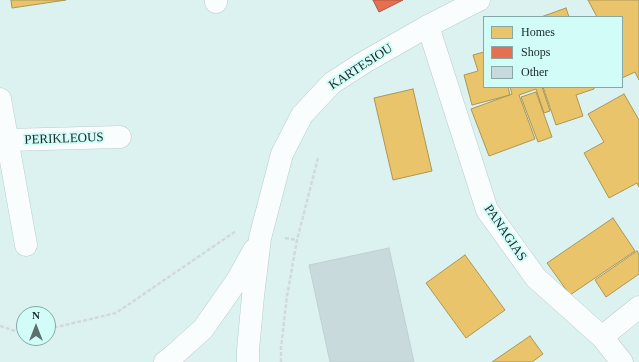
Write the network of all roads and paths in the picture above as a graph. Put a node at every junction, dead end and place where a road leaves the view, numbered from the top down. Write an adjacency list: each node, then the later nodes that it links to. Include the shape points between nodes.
1 (479, 0): 2 (street, KARTESIOU)
2 (428, 26): 7 (street, KARTESIOU, via 332,83 302,115 282,154); 14 (street, PANAGIAS, via 487,210 536,278)
3 (0, 99): 5 (street)
4 (120, 137): 5 (street, PERIKLEOUS)
5 (8, 140): 9 (street)
6 (318, 158): 8 (path)
7 (261, 235): 8 (path); 12 (path, via 238,229 116,313); 15 (street, KARTESIOU, via 238,279 203,330); 16 (street, KARTESIOU)
8 (297, 240): 17 (path, via 287,296)
9 (26, 245)
10 (639, 307): 14 (street)
11 (0, 326): 13 (path)
12 (56, 327)
13 (16, 331)
14 (602, 337): 18 (street, PANAGIAS)
15 (165, 362)
16 (248, 362)
17 (281, 362)
18 (622, 362)

